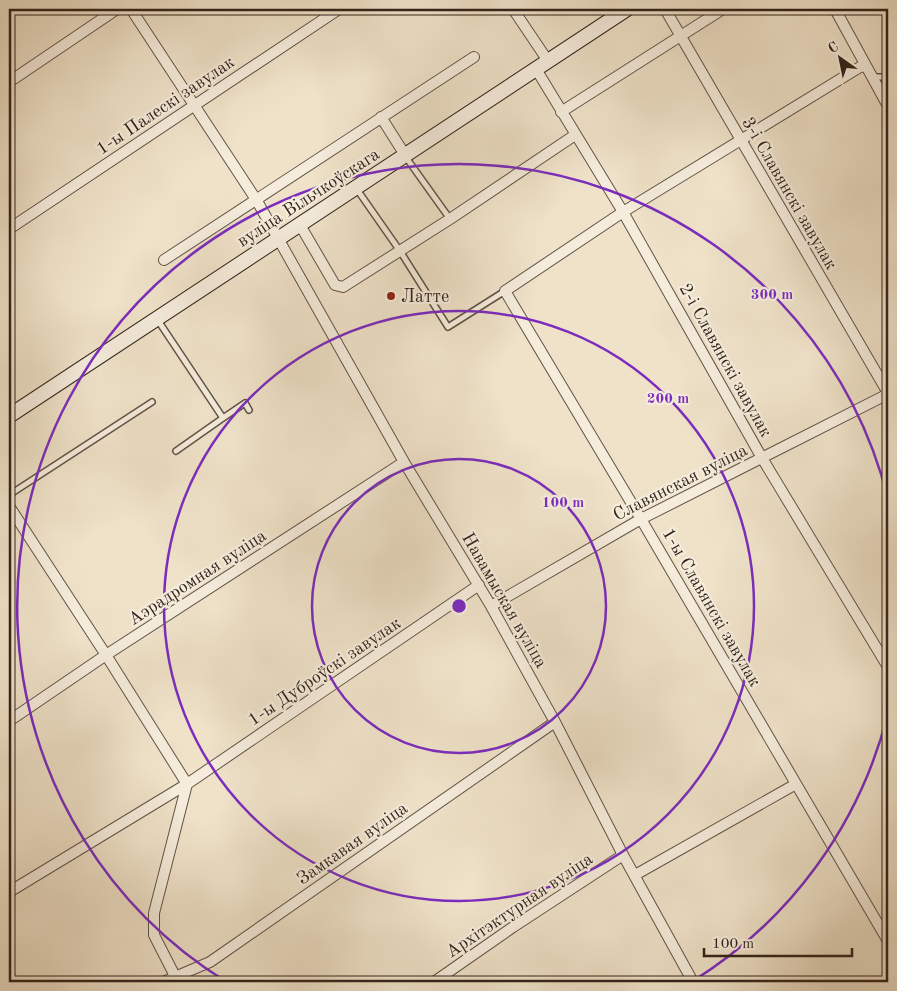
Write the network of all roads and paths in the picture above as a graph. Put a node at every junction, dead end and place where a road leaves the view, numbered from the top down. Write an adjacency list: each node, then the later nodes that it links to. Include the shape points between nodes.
1 (117, 9): 16 (street)
2 (131, 9): 17 (street, Навамыская вуліца)
3 (340, 9): 17 (street, 1-ы Палескі завулак)
4 (514, 9): 11 (street)
5 (627, 9): 11 (main road, вуліца Вільчкоўскага)
6 (665, 9): 9 (street, 3-і Славянскі завулак)
7 (722, 9): 9 (street)
8 (835, 9): 12 (street)
9 (681, 35): 19 (street); 22 (street, 3-і Славянскі завулак)
10 (474, 57): 20 (street)
11 (548, 61): 13 (main road, вуліца Вільчкоўскага)
12 (865, 64): 14 (street); 22 (street)
13 (536, 69): 19 (street, 2-і Славянскі завулак); 23 (main road, вуліца Вільчкоўскага)
14 (872, 77): 15 (lane); 18 (street)
15 (888, 77)
16 (9, 82)
17 (194, 105): 25 (street, Навамыская вуліца); 29 (street, 1-ы Палескі завулак)
18 (888, 106)
19 (562, 112): 21 (street, 2-і Славянскі завулак)
20 (381, 117): 23 (street); 25 (street)
21 (575, 135): 26 (street, 2-і Славянскі завулак); 27 (street)
22 (740, 140): 26 (street); 35 (street, 3-і Славянскі завулак)
23 (405, 155): 24 (main road, вуліца Вільчкоўскага); 27 (lane)
24 (356, 188): 28 (main road, вуліца Вільчкоўскага); 31 (lane)
25 (257, 201): 30 (street, Навамыская вуліца); 32 (street)
26 (623, 212): 33 (street); 41 (street, 2-і Славянскі завулак)
27 (450, 219): 31 (street)
28 (300, 225): 30 (main road, вуліца Вільчкоўскага); 31 (street, via 338,287)
29 (9, 229)
30 (279, 239): 34 (main road, вуліца Вільчкоўскага); 42 (street, Навамыская вуліца)
31 (400, 251): 33 (lane, via 448,327)
32 (164, 260)
33 (505, 291): 45 (street, 1-ы Славянскі завулак)
34 (157, 318): 38 (main road, вуліца Вільчкоўскага); 39 (lane)
35 (888, 394): 41 (street, Славянская вуліца)
36 (152, 402): 43 (lane)
37 (249, 410): 39 (lane, via 245,403)
38 (9, 416)
39 (223, 418): 40 (lane)
40 (176, 451)
41 (762, 458): 45 (street, Славянская вуліца); 49 (street, 2-і Славянскі завулак)
42 (404, 462): 46 (street, Навамыская вуліца); 48 (street, Аэрадромная вуліца)
43 (9, 495)
44 (9, 506): 48 (street)
45 (641, 519): 47 (street, Славянская вуліца); 53 (street, 1-ы Славянскі завулак)
46 (479, 585): 47 (street, Навамыская вуліца); 52 (street, 1-ы Дуброўскі завулак)
47 (491, 606): 51 (street, Навамыская вуліца)
48 (106, 655): 50 (street, Аэрадромная вуліца); 52 (street)
49 (888, 667)
50 (9, 721)
51 (555, 722): 54 (street, Навамыская вуліца); 58 (street, Замкавая вуліца, via 210,962)
52 (187, 784): 56 (street, 1-ы Дуброўскі завулак); 58 (street, via 154,913 154,935)
53 (796, 784): 55 (street); 57 (street, 1-ы Славянскі завулак)
54 (623, 855): 55 (street, Навамыская вуліца); 60 (street, Архітэктурная вуліца)
55 (634, 875): 61 (street, Навамыская вуліца)
56 (9, 892)
57 (888, 941)
58 (177, 980): 59 (street, Замкавая вуліца)
59 (163, 982)
60 (434, 982)
61 (692, 982)

